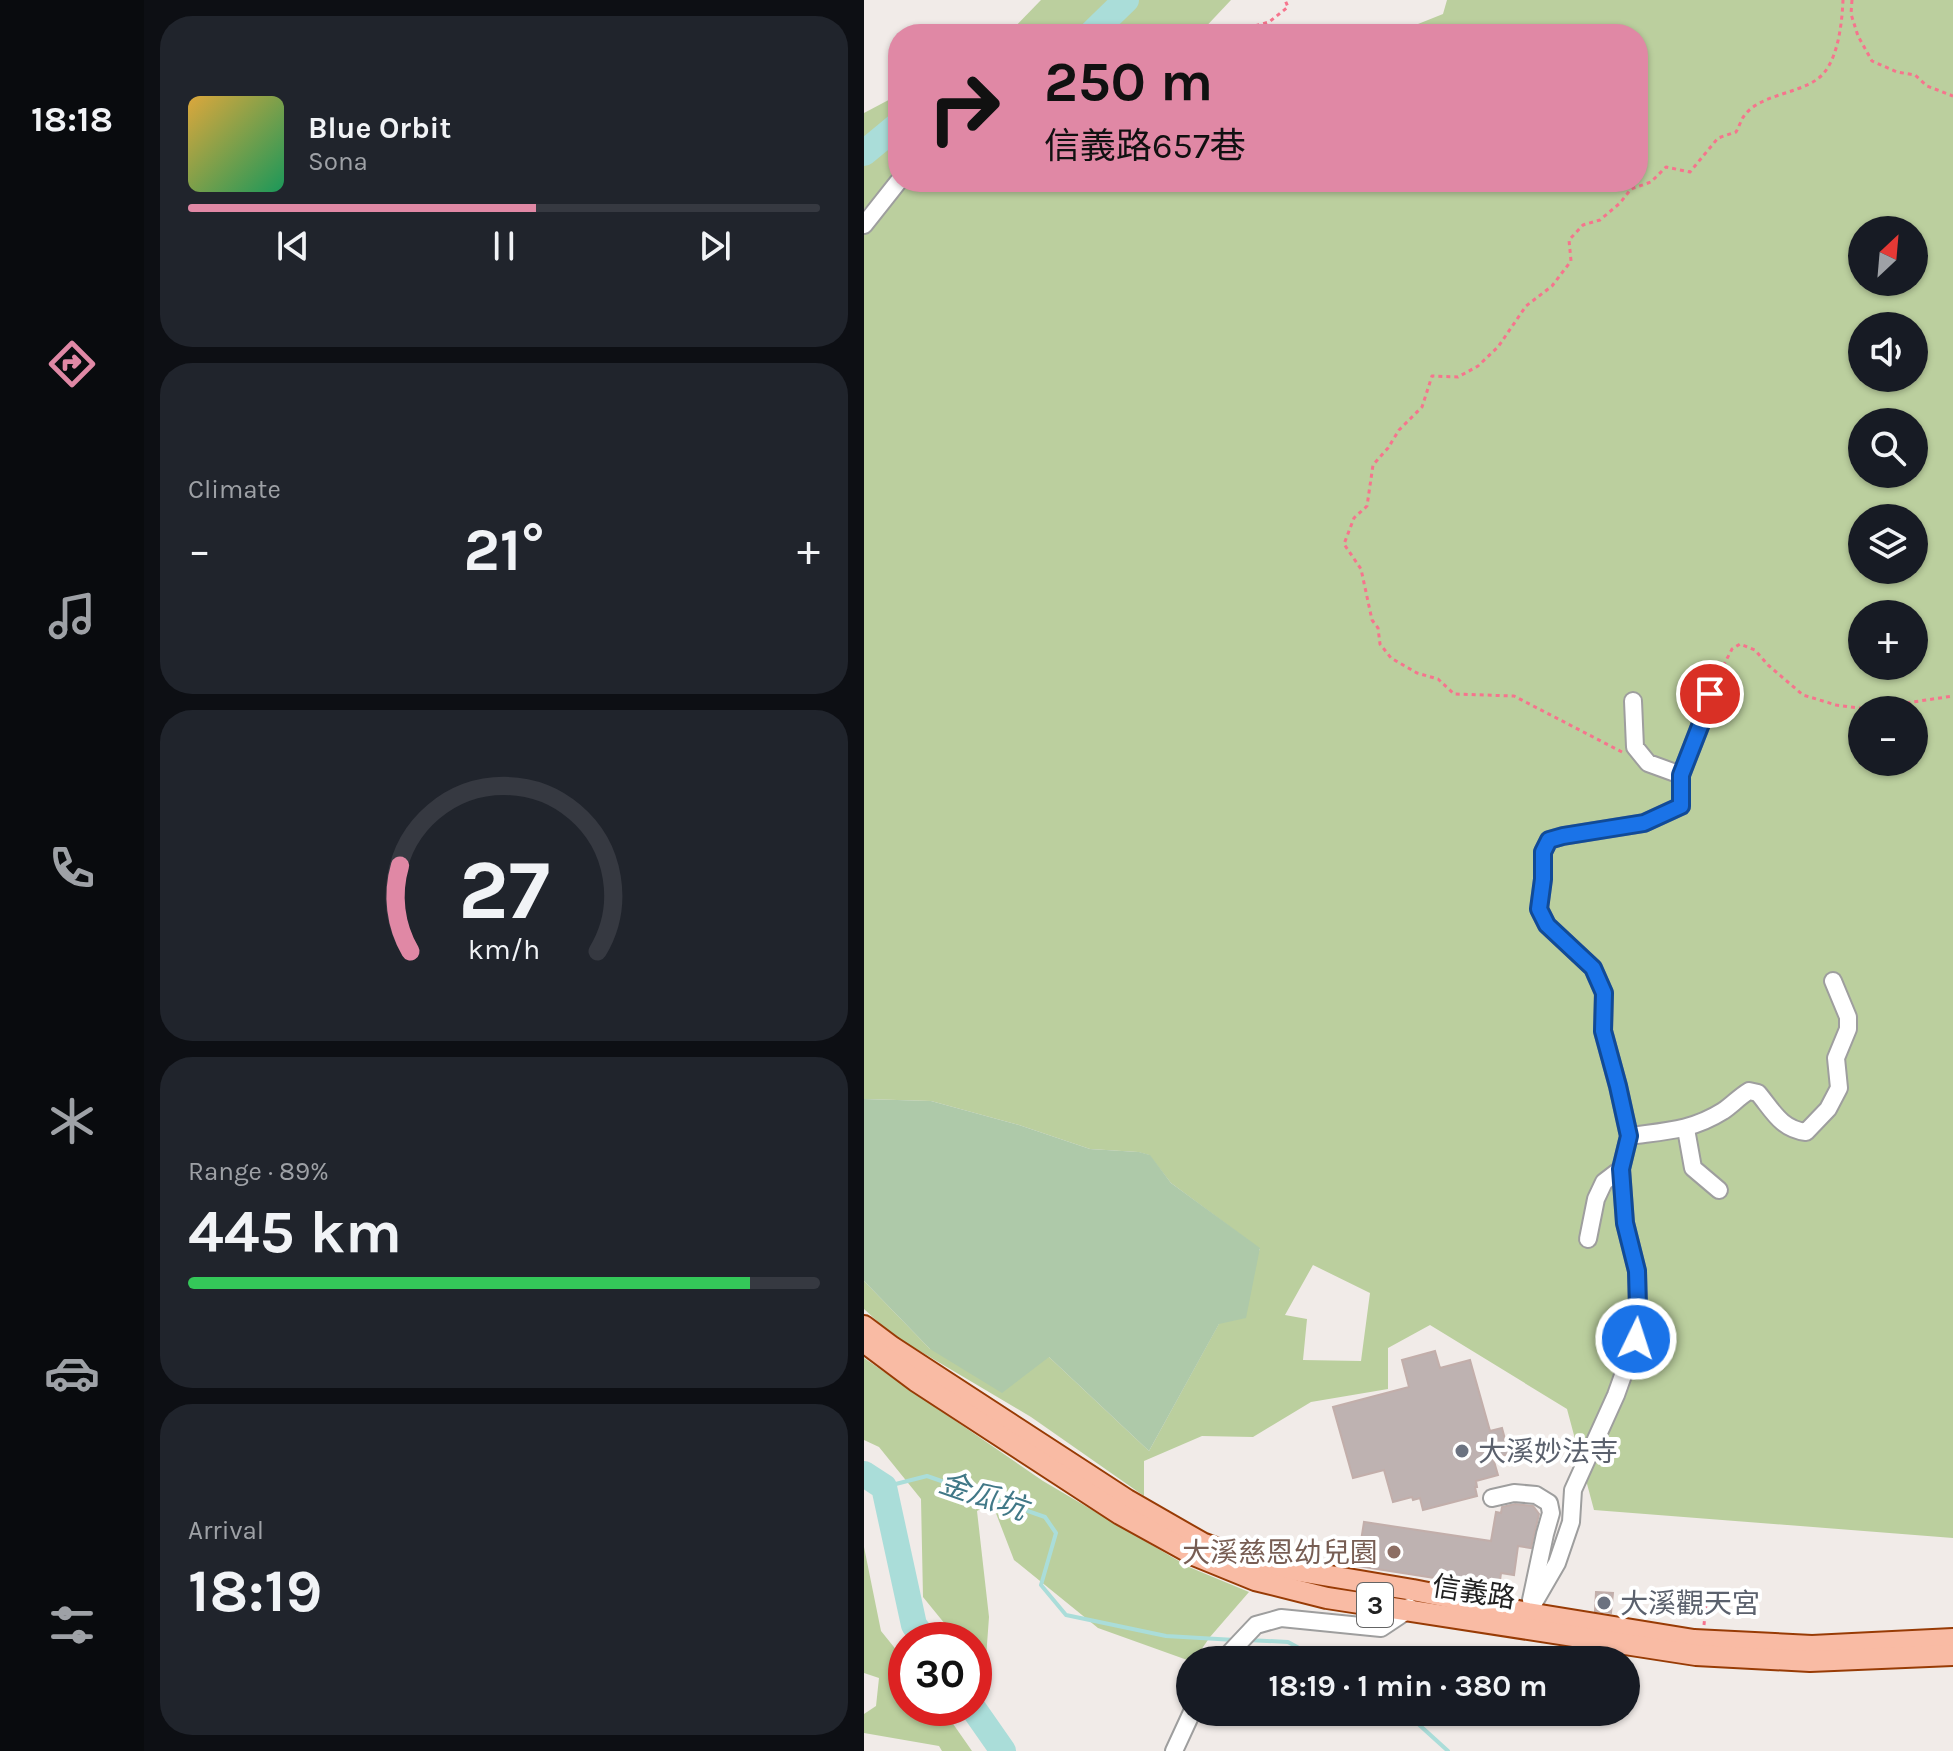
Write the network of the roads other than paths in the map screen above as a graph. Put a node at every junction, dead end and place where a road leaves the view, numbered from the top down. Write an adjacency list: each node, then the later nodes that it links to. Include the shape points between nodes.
1 (890, 192): 2 (street)
2 (864, 225)
3 (1710, 694): 5 (street)
4 (1633, 701): 5 (street, via 1635,747 1648,763)
5 (1681, 775): 8 (street, via 1681,806 1644,823 1549,840 1543,852 1539,909 1547,925 1593,968 1604,993 1603,1031)
6 (1833, 981): 7 (street, via 1848,1017 1836,1058 1839,1088 1806,1132 1793,1130 1758,1093 1749,1091)
7 (1686, 1129): 8 (street); 10 (street, via 1693,1168)
8 (1629, 1136): 9 (street)
9 (1621, 1169): 11 (street, via 1604,1182); 16 (street, via 1625,1223 1637,1271 1636,1339 1573,1490 1571,1522 1557,1563)
10 (1719, 1190)
11 (1588, 1239)
12 (864, 1326): 15 (main road, 信義路 / 3, via 1127,1500 1202,1543 1258,1564)
13 (864, 1342): 15 (main road, 信義路 / 3, via 1107,1506 1196,1556 1255,1580 1313,1595)
14 (1492, 1498): 16 (street, via 1514,1493 1536,1495 1549,1503)
15 (1410, 1600): 16 (main road, 信義路 / 3); 18 (street, via 1381,1628 1281,1618 1256,1625)
16 (1527, 1621): 17 (main road, 信義路 / 3, via 1694,1640 1812,1646); 19 (main road, 信義路 / 3, via 1696,1655 1810,1661)
17 (1953, 1639)
18 (1234, 1646)
19 (1953, 1655)
20 (1186, 1726): 21 (street)
21 (1174, 1751)

